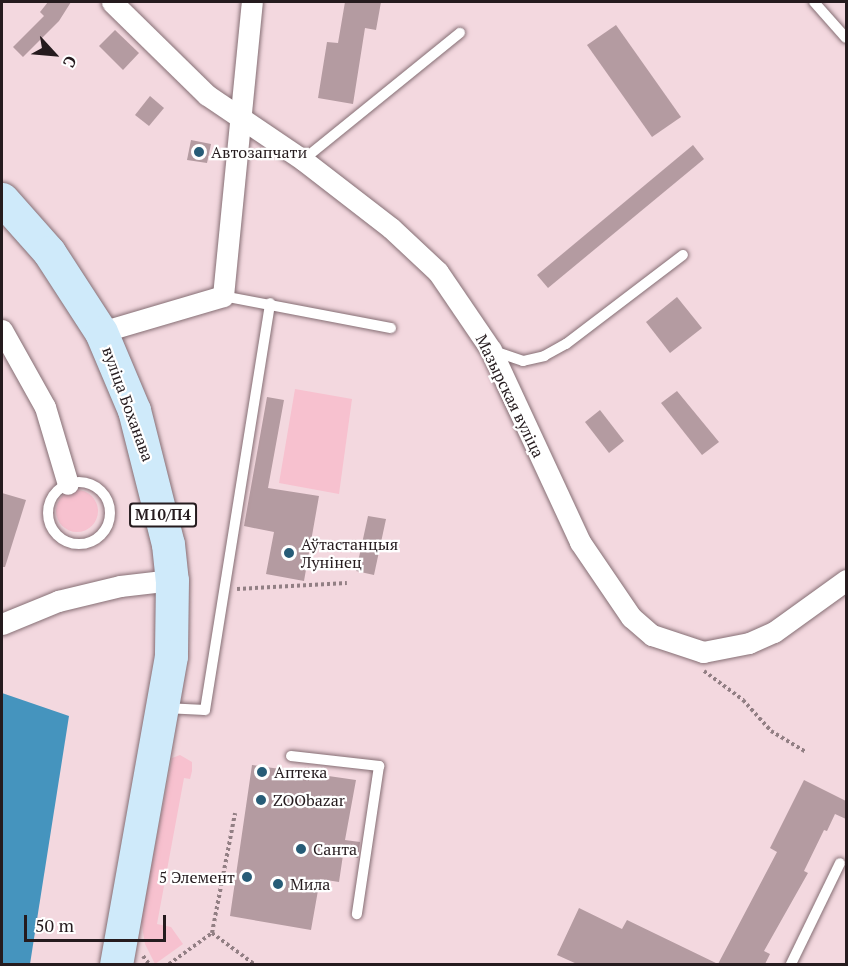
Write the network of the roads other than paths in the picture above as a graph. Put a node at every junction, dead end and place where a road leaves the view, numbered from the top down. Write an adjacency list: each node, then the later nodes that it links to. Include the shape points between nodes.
1 (112, 2): 6 (street, Мазырская вуліца, via 207,95)
2 (252, 2): 6 (street)
3 (814, 2): 5 (lane)
4 (460, 33): 7 (lane)
5 (846, 38)
6 (241, 116): 7 (street, Мазырская вуліца); 10 (street)
7 (303, 160): 15 (street, Мазырская вуліца, via 391,228 438,272)
8 (2, 199): 14 (main road, М10/П4, via 49,252)
9 (683, 255): 15 (lane, via 566,344 544,356 523,361)
10 (223, 296): 11 (lane); 14 (street, вуліца Боханава)
11 (270, 303): 12 (lane); 20 (lane, via 221,590 205,710)
12 (391, 328)
13 (2, 330): 16 (street, via 45,407)
14 (101, 332): 17 (main road, вуліца Боханава / М10/П4, via 150,460)
15 (491, 350): 18 (street, Мазырская вуліца, via 580,542 631,617 652,635 703,652 749,643 774,632)
16 (68, 484): 16 (lane, via 51,498 49,522 65,541 85,543 104,531 110,509 95,486)
17 (172, 580): 19 (street, via 120,586 58,601); 20 (main road, вуліца Боханава / М10/П4, via 171,646)
18 (846, 580)
19 (2, 624)
20 (164, 707): 24 (main road, вуліца Боханава / М10/П4)
21 (291, 756): 23 (lane, via 379,766)
22 (840, 863): 25 (lane)
23 (357, 914)
24 (116, 964)
25 (791, 964)

